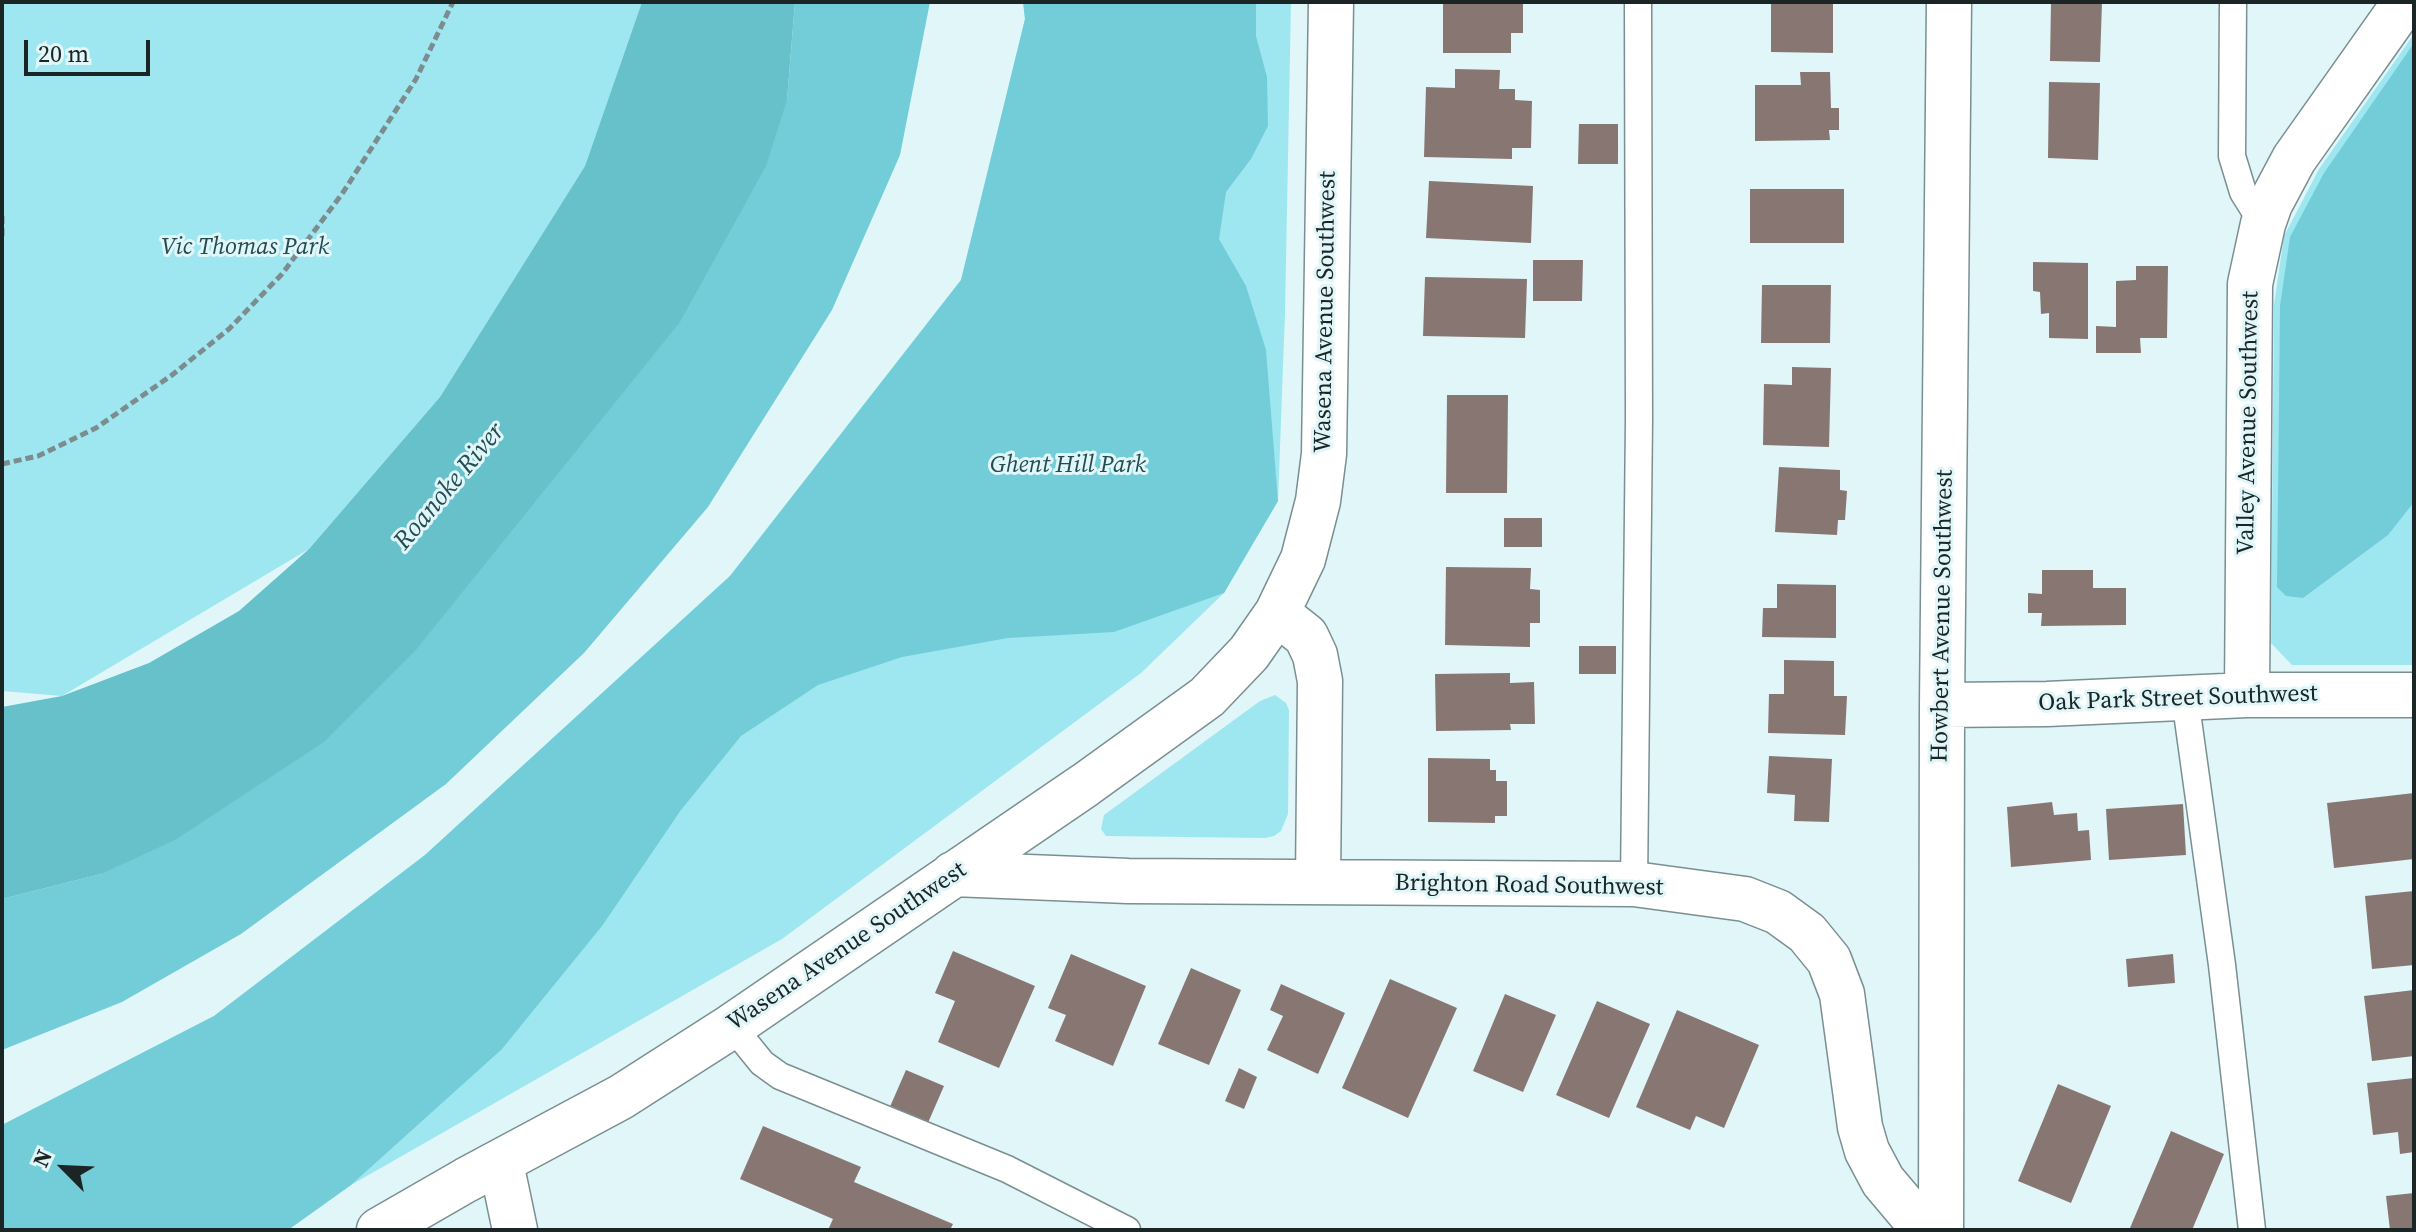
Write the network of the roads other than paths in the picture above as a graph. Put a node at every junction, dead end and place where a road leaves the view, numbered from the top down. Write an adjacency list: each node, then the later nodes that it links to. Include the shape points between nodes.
1 (1331, 2): 7 (street, Wasena Avenue Southwest, via 1324,454 1303,559)
2 (1638, 2): 14 (lane)
3 (1949, 2): 11 (street, Howbert Avenue Southwest)
4 (2233, 2): 6 (lane, via 2232,156 2243,192)
5 (2405, 2): 6 (street, Valley Avenue Southwest, via 2294,159)
6 (2263, 224): 8 (street, Valley Avenue Southwest, via 2250,284)
7 (1277, 613): 12 (street, Wasena Avenue Southwest, via 1249,653 1207,697); 13 (street, via 1306,636 1320,681)
8 (2247, 695): 9 (street, Oak Park Street Southwest); 10 (street, Oak Park Street Southwest)
9 (2414, 695)
10 (2185, 698): 11 (street, Oak Park Street Southwest); 22 (lane)
11 (1942, 705): 21 (street, Howbert Avenue Southwest)
12 (953, 874): 13 (street, Brighton Road Southwest); 15 (street, Wasena Avenue Southwest)
13 (1318, 882): 14 (street, Brighton Road Southwest)
14 (1634, 884): 20 (street, Brighton Road Southwest, via 1745,899 1778,912 1807,933 1829,960 1842,994 1867,1151 1892,1192)
15 (732, 1026): 16 (street, Wasena Avenue Southwest, via 621,1097); 19 (lane, via 780,1076 1007,1169)
16 (501, 1163): 17 (street, Wasena Avenue Southwest); 18 (street)
17 (379, 1230)
18 (515, 1230)
19 (1127, 1230)
20 (1934, 1230)
21 (1941, 1230)
22 (2252, 1230)

